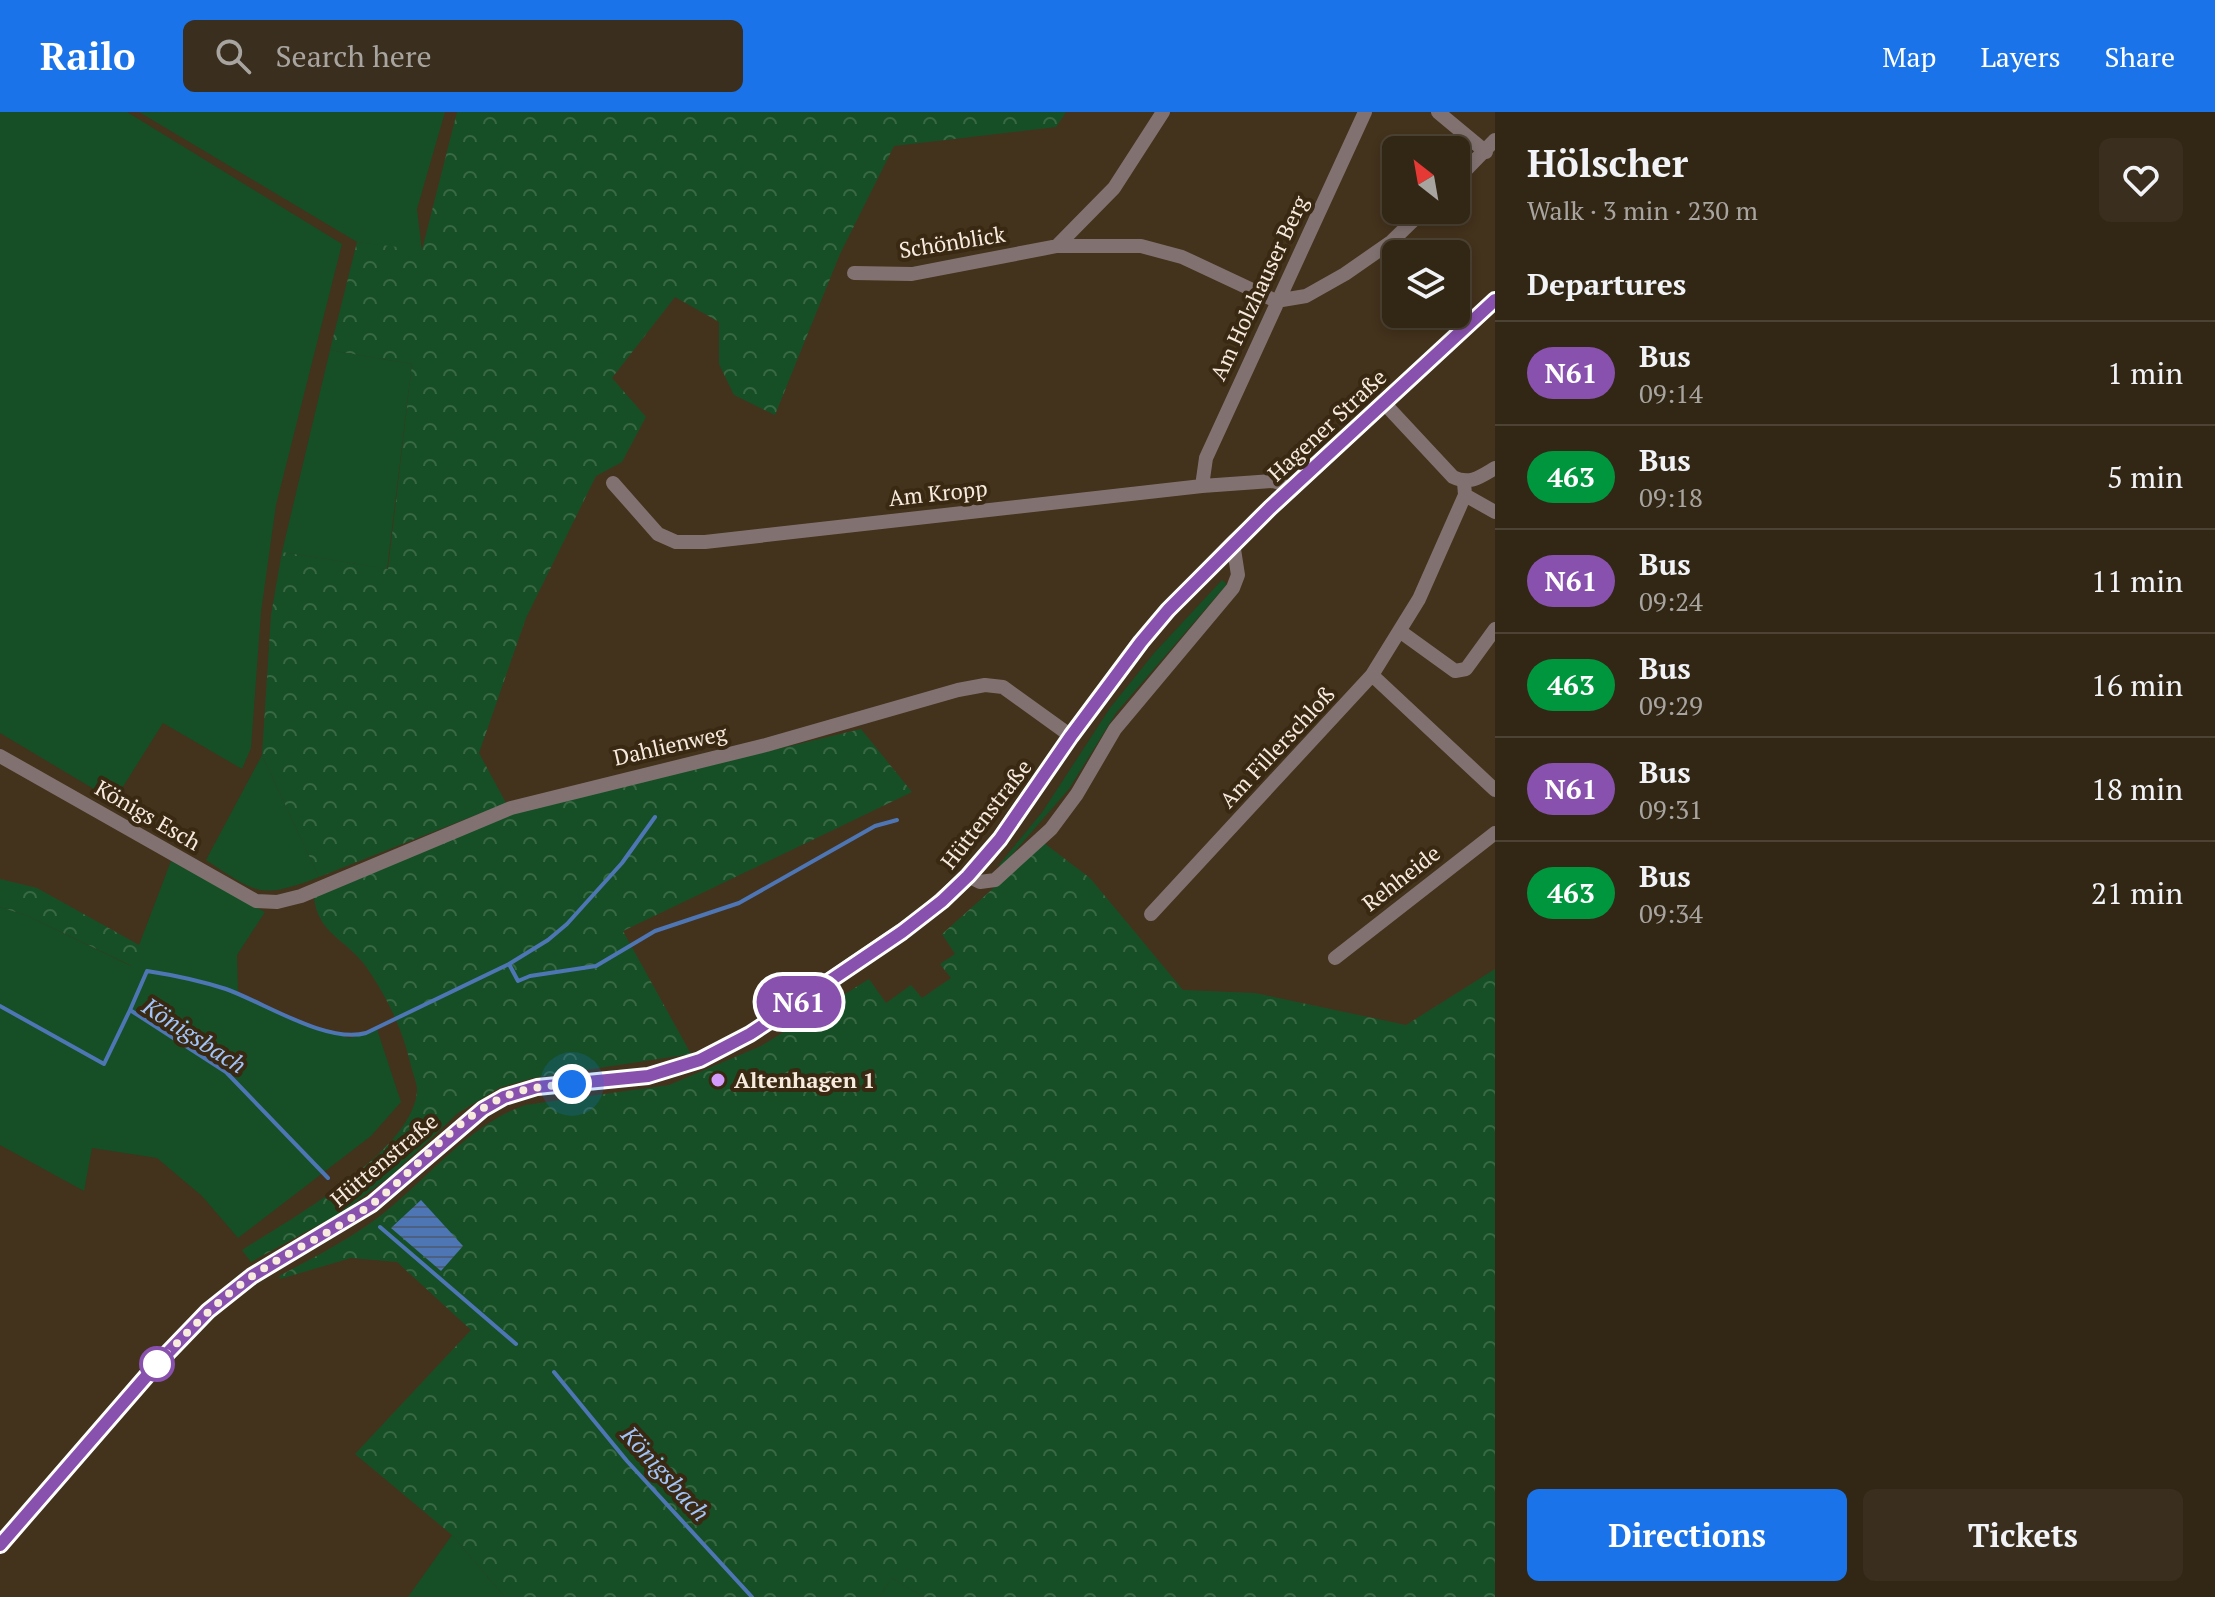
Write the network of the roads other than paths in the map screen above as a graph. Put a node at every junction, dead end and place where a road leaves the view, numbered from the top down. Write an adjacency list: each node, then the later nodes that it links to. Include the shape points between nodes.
1 (1163, 112): 7 (street, via 1114,188)
2 (1365, 112): 10 (street, Am Holzhauser Berg)
3 (1438, 112): 4 (street)
4 (1490, 146): 5 (street)
5 (1470, 166)
6 (1410, 224): 10 (street, via 1345,274 1306,296)
7 (1057, 246): 8 (street, Schönblick, via 912,274); 10 (street, Schönblick, via 1141,246 1182,257)
8 (854, 273)
9 (1495, 300): 11 (main road, Hagener Straße)
10 (1276, 301): 14 (street, Am Holzhauser Berg, via 1206,458)
11 (1384, 403): 15 (street); 16 (main road, Hagener Straße)
12 (1495, 468): 15 (street)
13 (613, 483): 14 (street, Am Kropp, via 658,534 676,542)
14 (1202, 486): 16 (street, Am Kropp, via 1273,481)
15 (1465, 489): 17 (street); 20 (street, Am Fillerschloß)
16 (1288, 491): 18 (main road, Hagener Straße)
17 (1495, 512)
18 (1233, 543): 22 (main road, Hagener Straße, via 1141,642); 26 (street, via 1238,575 1233,588 1115,729 1051,829 995,880 980,882)
19 (1495, 629): 20 (street, via 1466,669 1455,671)
20 (1401, 632): 21 (street, Am Fillerschloß)
21 (1372, 675): 24 (street); 28 (street, Am Fillerschloß)
22 (1071, 736): 26 (main road, Hüttenstraße); 27 (street, Dahlienweg, via 1003,687 958,690 766,745 511,808)
23 (0, 756): 27 (street, Königs Esch, via 256,901)
24 (1495, 790)
25 (1495, 833): 29 (street, Rehheide)
26 (968, 876): 30 (main road, Hüttenstraße, via 892,939 713,1054 648,1076 537,1087 483,1109 372,1204 252,1276 208,1311)
27 (277, 902)
28 (1151, 914)
29 (1335, 958)
30 (0, 1545)

